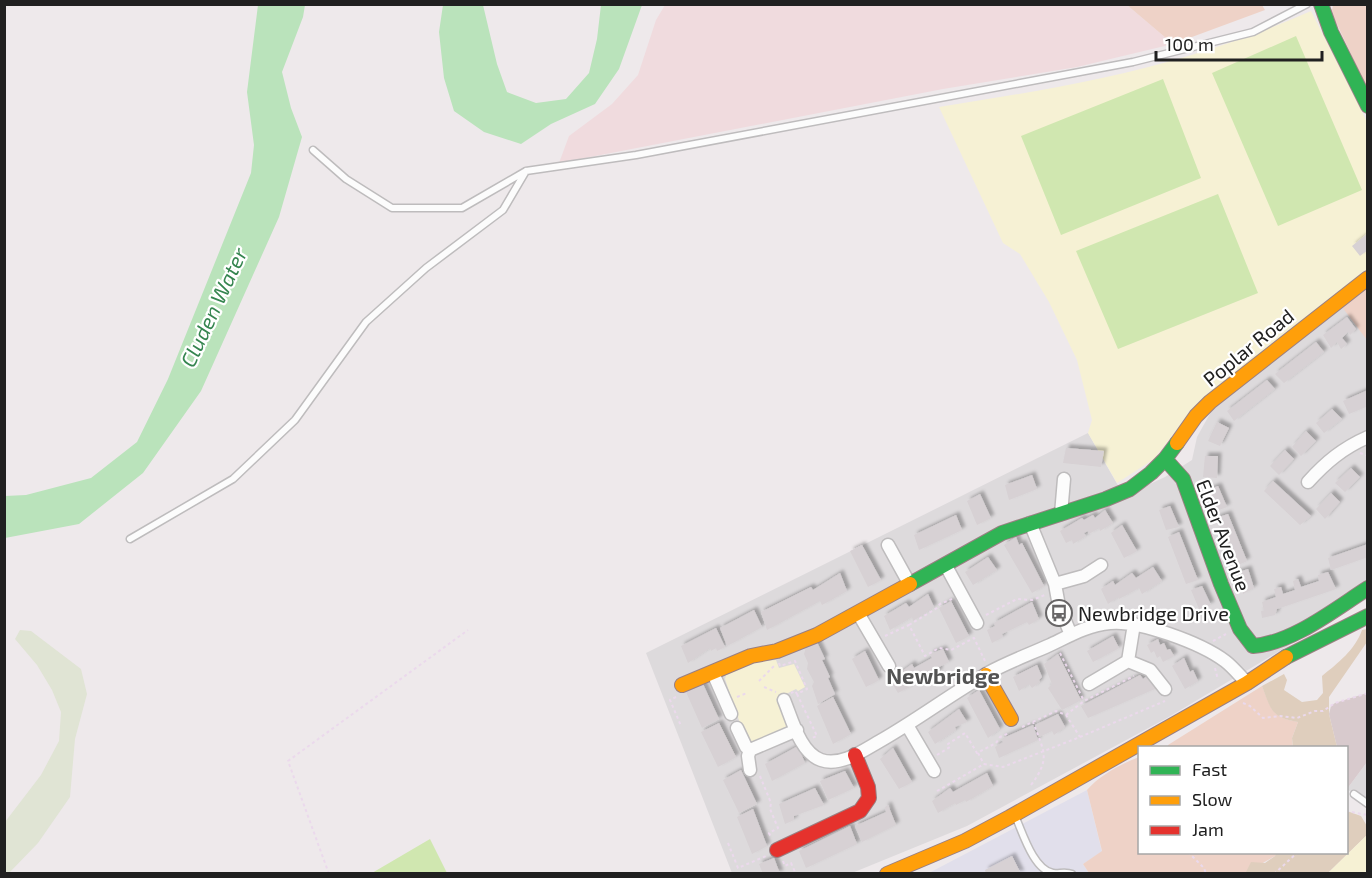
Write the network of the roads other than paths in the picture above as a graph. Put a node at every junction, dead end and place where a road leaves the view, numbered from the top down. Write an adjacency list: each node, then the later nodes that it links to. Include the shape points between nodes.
1 (1307, 4): 5 (lane, via 1253,32 1133,62 636,155)
2 (1321, 4): 3 (main road)
3 (1368, 106)
4 (313, 150): 5 (lane, via 346,179 392,208 462,208)
5 (526, 171): 13 (lane, via 503,210 426,268 366,321 295,420 233,479)
6 (1368, 278): 8 (main road, Poplar Road, via 1210,402)
7 (1368, 437): 10 (street, via 1326,462)
8 (1166, 459): 11 (main road, via 1130,489); 19 (main road, Elder Avenue, via 1183,479 1240,629 1253,646 1267,645 1305,628)
9 (1064, 479): 11 (street)
10 (1308, 482)
11 (1061, 514): 12 (main road)
12 (1030, 524): 16 (main road, via 1002,533); 18 (street)
13 (130, 539)
14 (888, 545): 17 (street)
15 (1101, 565): 18 (street)
16 (946, 566): 17 (main road); 23 (street)
17 (909, 584): 20 (main road)
18 (1056, 587): 24 (street)
19 (1368, 588)
20 (858, 613): 26 (street); 27 (main road, via 798,644 751,656)
21 (1368, 616): 29 (main road, via 1288,656)
22 (1134, 624): 24 (street, via 1108,623); 25 (street); 29 (street, via 1155,628 1225,661)
23 (980, 625)
24 (1071, 635): 28 (street)
25 (1128, 661): 30 (street); 32 (street, via 1150,670)
26 (889, 666)
27 (713, 673): 31 (main road); 34 (street)
28 (988, 673): 35 (main road); 36 (street)
29 (1247, 683): 39 (main road)
30 (1089, 684)
31 (682, 685)
32 (1167, 694)
33 (786, 697): 38 (street)
34 (731, 714)
35 (1011, 719)
36 (907, 725): 42 (street); 43 (street)
37 (737, 728): 41 (street)
38 (797, 730): 41 (street); 42 (street, via 812,756 836,761)
39 (1142, 746)
40 (1138, 748): 47 (main road)
41 (750, 750): 44 (street, via 748,756)
42 (855, 755): 48 (main road, via 868,787 868,798 860,811)
43 (931, 766)
44 (754, 770)
45 (1354, 794): 46 (lane)
46 (1368, 804)
47 (1014, 815): 49 (main road); 50 (lane, via 1037,864 1053,873)
48 (777, 851)
49 (889, 873)
50 (1072, 873)

